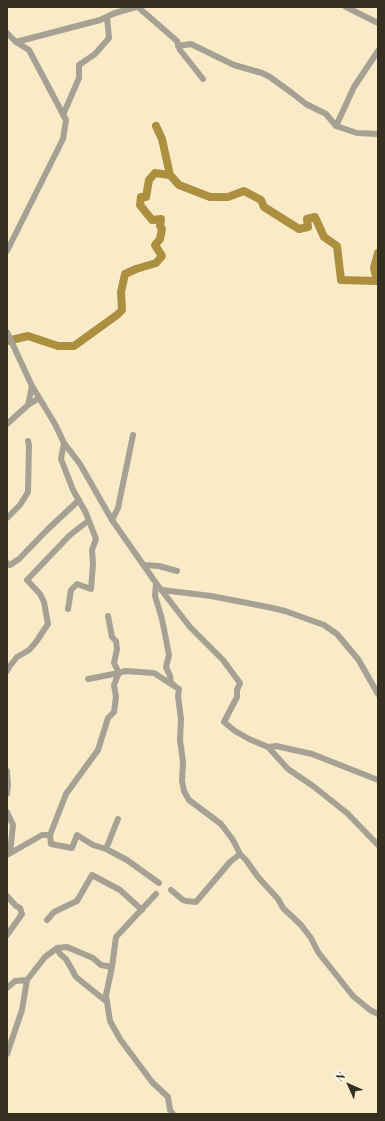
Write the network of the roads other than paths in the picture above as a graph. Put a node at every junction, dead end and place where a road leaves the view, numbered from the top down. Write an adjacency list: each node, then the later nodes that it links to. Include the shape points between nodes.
1 (137, 7): 4 (street); 8 (street, via 177,42)
2 (346, 7): 3 (street)
3 (357, 10): 5 (street)
4 (107, 17): 7 (street); 11 (street, via 108,38 95,54 79,65 79,78)
5 (378, 23)
6 (7, 33): 7 (street)
7 (16, 42): 11 (street, via 29,50)
8 (178, 46): 10 (street); 12 (street, via 191,44 234,65 270,77 306,104 326,114)
9 (378, 51): 12 (street, via 354,87)
10 (203, 79)
11 (63, 116): 14 (street, via 66,120 63,139)
12 (336, 126): 13 (street, via 357,134)
13 (378, 134)
14 (7, 251)
15 (7, 333): 16 (street)
16 (32, 386): 17 (street); 18 (street)
17 (39, 398): 18 (street); 22 (street)
18 (28, 405): 19 (street)
19 (7, 424)
20 (133, 435): 25 (street, via 118,508)
21 (28, 441): 24 (street, via 28,492)
22 (64, 443): 23 (street, via 61,459); 25 (street, via 80,464)
23 (80, 500): 26 (street); 27 (street, via 19,559 10,565)
24 (7, 518)
25 (112, 520): 28 (street)
26 (88, 521): 32 (street, via 96,540 92,550 91,588 77,584 71,590); 34 (street, via 70,535 27,580 44,602 48,624 36,642 17,657)
27 (7, 563)
28 (144, 565): 29 (street); 30 (street)
29 (177, 571)
30 (156, 583): 31 (street); 37 (street, via 155,596 170,655 166,667 171,683)
31 (162, 590): 38 (street, via 268,607 324,625 337,634 358,659); 39 (street, via 190,627 223,660 240,683 237,697 224,722 250,740)
32 (68, 609)
33 (108, 616): 35 (street, via 112,637 116,641 114,663)
34 (7, 671)
35 (119, 673): 36 (street); 37 (street, via 154,673); 45 (street, via 114,686 114,712 108,718 98,750 66,794)
36 (88, 679)
37 (178, 688): 49 (street, via 184,791 189,800 221,824)
38 (378, 694)
39 (268, 748): 41 (street, via 276,746 312,754); 46 (street, via 288,769 347,813)
40 (7, 771): 42 (street)
41 (378, 780)
42 (7, 794)
43 (7, 812): 48 (street, via 13,825)
44 (118, 819): 47 (street)
45 (50, 835): 47 (street, via 51,844 72,848 77,835 93,845); 48 (street, via 42,835)
46 (378, 845)
47 (106, 849): 50 (street, via 128,860)
48 (9, 854)
49 (240, 854): 51 (street, via 196,902 186,902); 62 (street, via 301,925 318,952 353,996)
50 (159, 883)
51 (171, 890)
52 (156, 894): 54 (street)
53 (7, 896): 56 (street, via 20,908 22,914)
54 (142, 910): 55 (street, via 120,890 92,875 77,902 54,912); 58 (street, via 116,936)
55 (47, 920)
56 (7, 935)
57 (57, 948): 58 (street, via 67,946 102,965); 59 (street, via 45,957); 61 (street, via 76,977)
58 (112, 967): 61 (street, via 106,994)
59 (27, 980): 60 (street, via 15,982); 63 (street, via 22,1010)
60 (7, 988)
61 (107, 1002): 64 (street, via 110,1021 120,1039 152,1082 168,1097)
62 (378, 1014)
63 (7, 1054)
64 (173, 1114)

